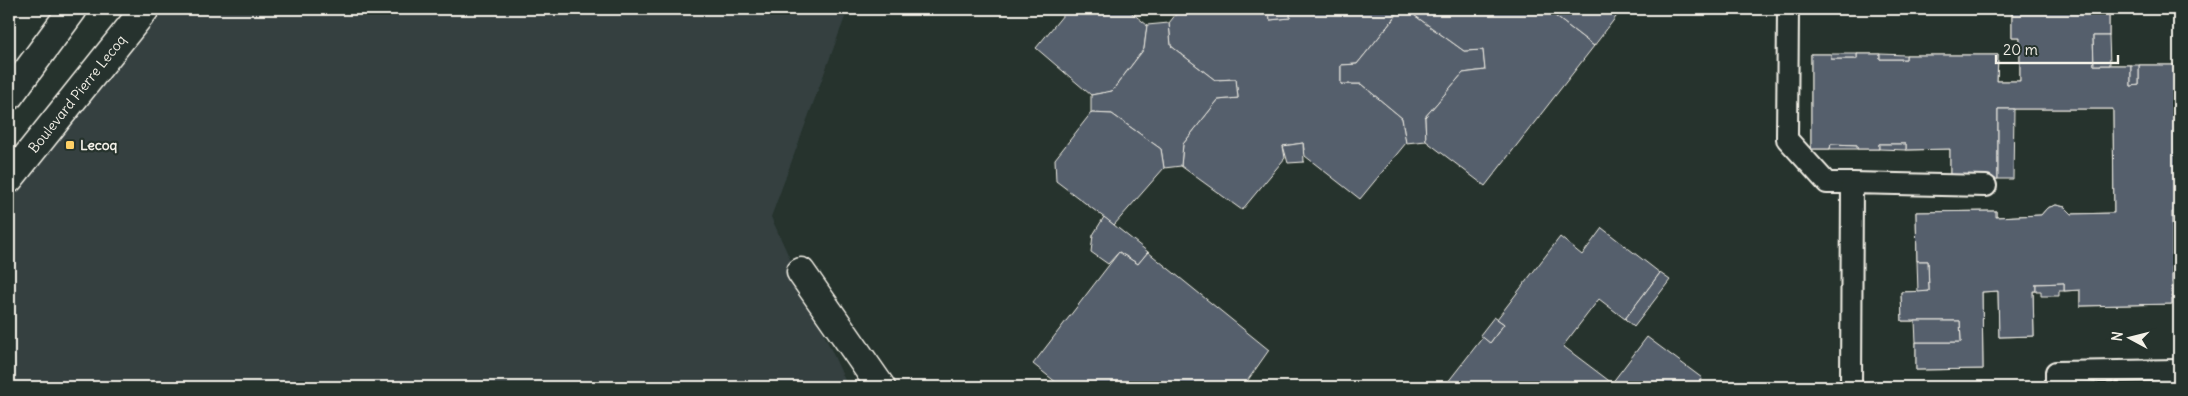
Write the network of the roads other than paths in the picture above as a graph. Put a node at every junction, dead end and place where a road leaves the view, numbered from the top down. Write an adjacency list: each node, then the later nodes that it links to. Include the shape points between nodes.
1 (74, 9): 4 (street)
2 (145, 9): 5 (street, Boulevard Pierre Lecoq)
3 (1788, 9): 6 (lane, via 1787,139 1827,183)
4 (9, 96)
5 (9, 179)
6 (1852, 183): 7 (lane); 11 (lane)
7 (1986, 186)
8 (801, 272): 10 (street)
9 (2179, 370): 12 (lane, via 2056,372)
10 (881, 387)
11 (1851, 387)
12 (2056, 387)

